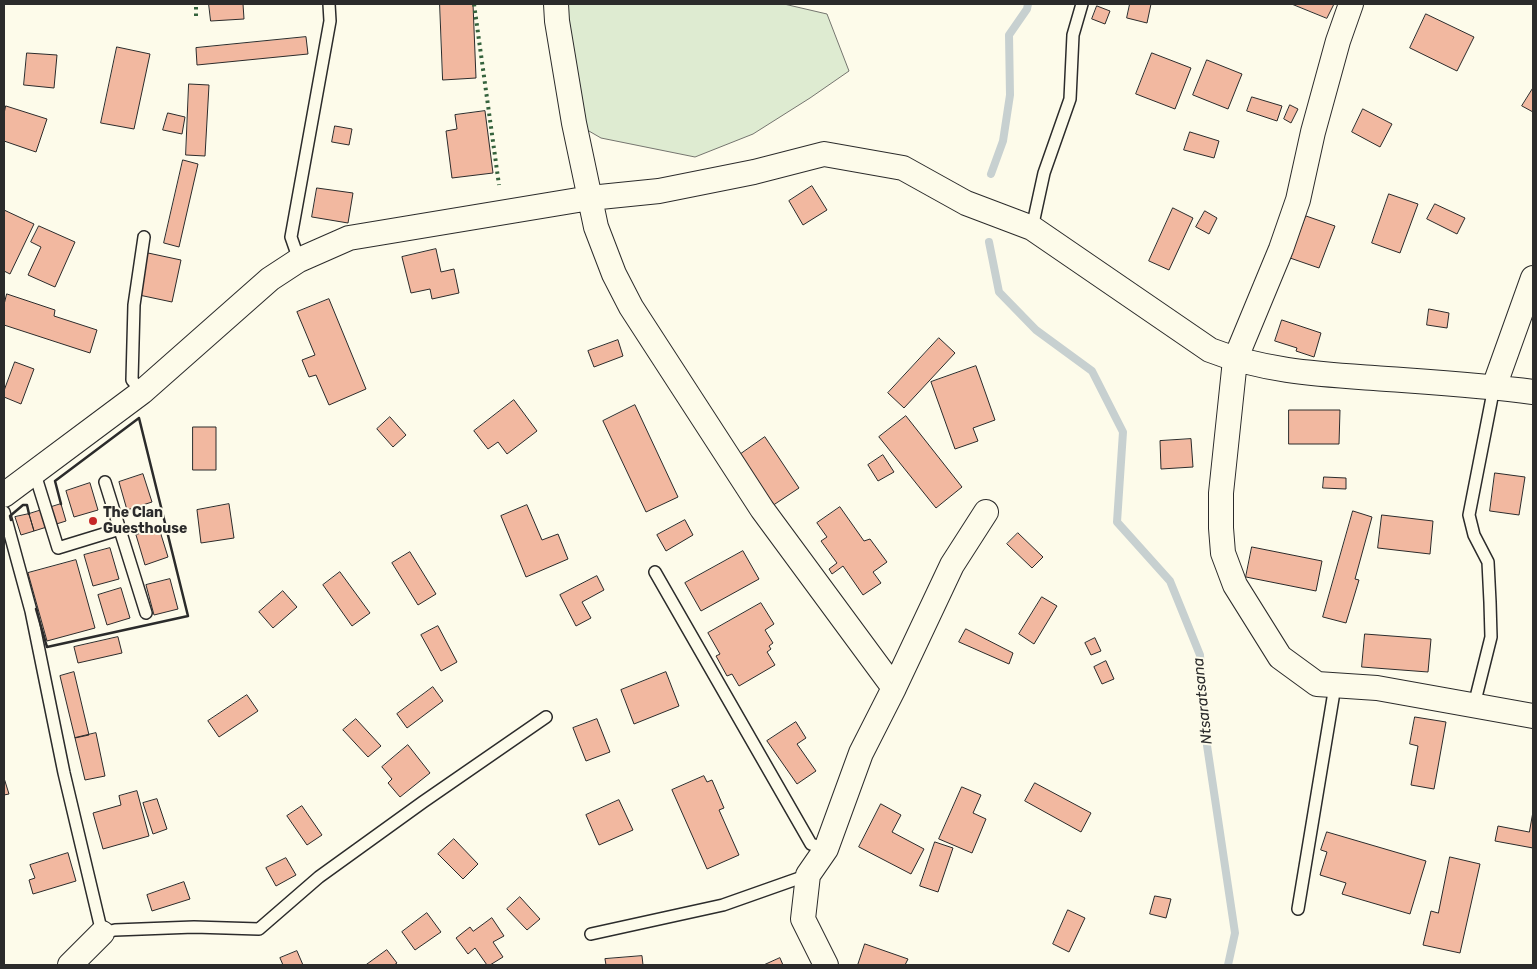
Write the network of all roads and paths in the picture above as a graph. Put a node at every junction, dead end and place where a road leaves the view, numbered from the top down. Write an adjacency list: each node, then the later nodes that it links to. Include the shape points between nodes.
1 (329, 4): 8 (lane, via 330,21 291,236)
2 (556, 4): 5 (street)
3 (1082, 4): 6 (lane, via 1073,35 1070,99 1044,173)
4 (1351, 4): 10 (street, via 1313,132 1298,200)
5 (590, 198): 6 (street, via 659,192 824,154 903,168 966,203); 8 (street, via 349,238); 23 (street, via 596,227 631,307 762,508)
6 (1032, 228): 10 (street, via 1210,350)
7 (144, 237): 12 (lane, via 134,305 132,380)
8 (299, 260): 12 (street, via 270,279)
9 (1533, 278): 11 (street)
10 (1235, 360): 11 (street, via 1328,375); 22 (street, via 1221,493 1223,553 1234,585 1280,657 1317,684)
11 (1494, 387): 13 (street); 24 (lane, via 1469,515 1474,535 1488,562 1491,637)
12 (142, 392): 14 (street)
13 (1533, 392)
14 (34, 471): 16 (street); 19 (lane, via 58,548)
15 (106, 482): 19 (lane)
16 (4, 494)
17 (4, 512): 30 (lane, via 31,611 64,773)
18 (986, 512): 23 (street, via 952,566)
19 (120, 529): 21 (lane)
20 (655, 572): 27 (lane, via 811,844)
21 (146, 613)
22 (1335, 686): 24 (street, via 1377,688); 29 (lane)
23 (894, 688): 27 (street, via 861,753)
24 (1474, 705): 25 (street)
25 (1533, 716)
26 (546, 717): 30 (lane, via 319,877 259,929 194,927)
27 (826, 850): 28 (street)
28 (808, 875): 31 (lane, via 723,906); 33 (street, via 803,919)
29 (1298, 909)
30 (102, 933): 32 (street)
31 (591, 934)
32 (70, 965)
33 (826, 965)

